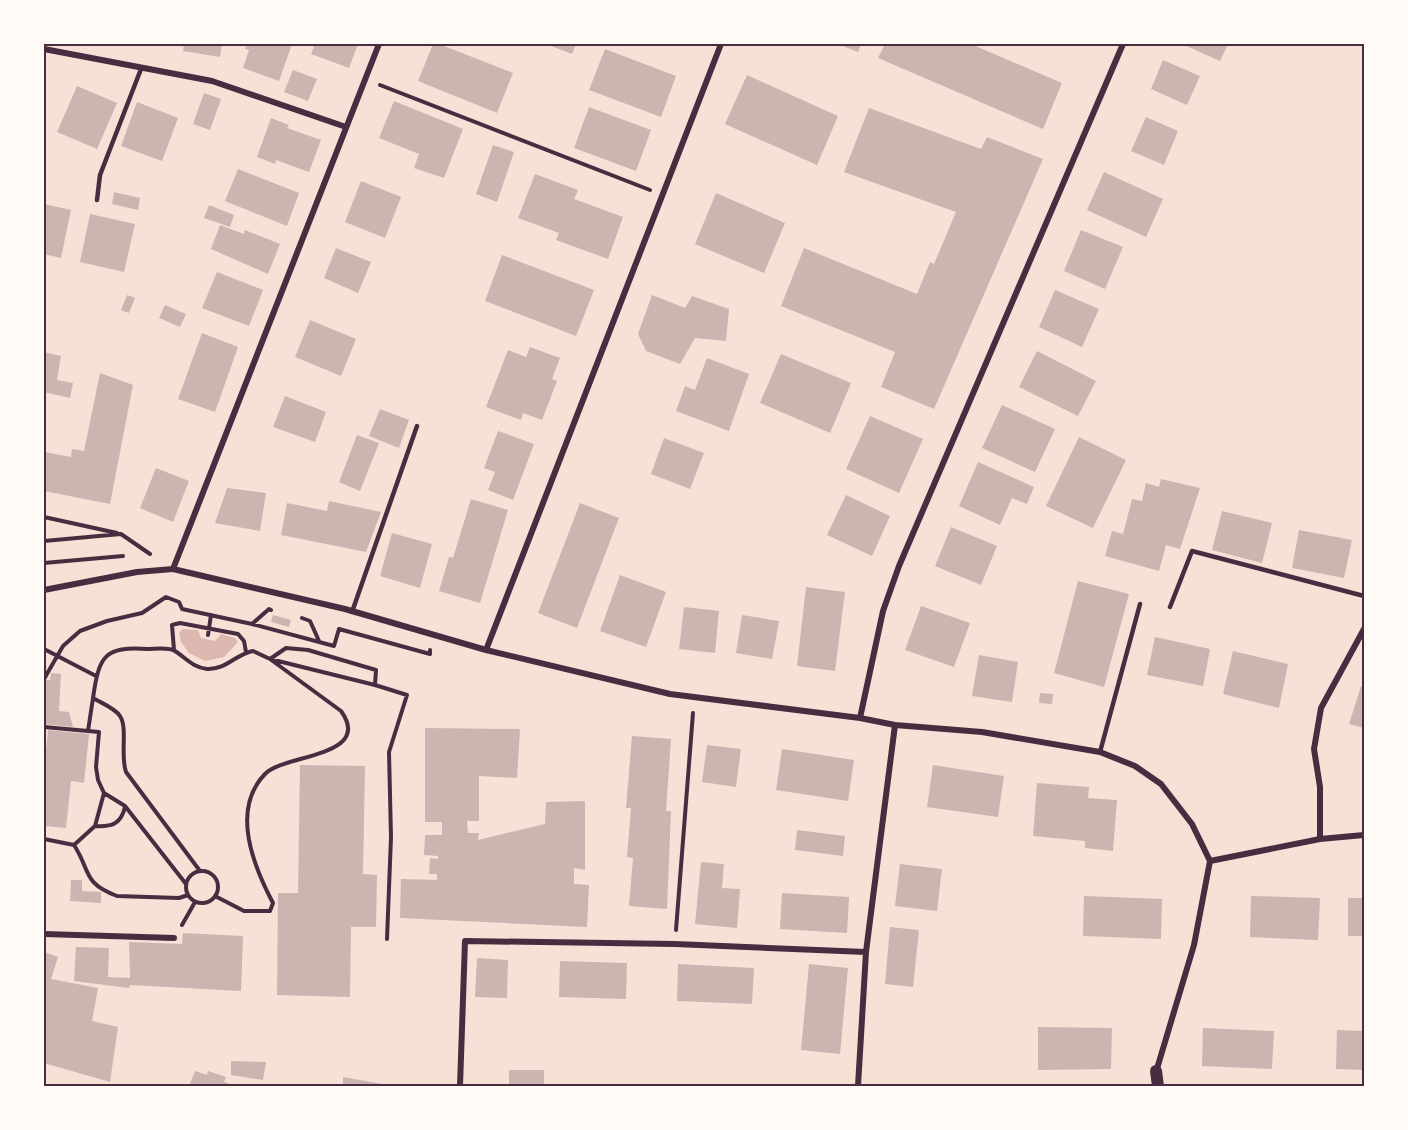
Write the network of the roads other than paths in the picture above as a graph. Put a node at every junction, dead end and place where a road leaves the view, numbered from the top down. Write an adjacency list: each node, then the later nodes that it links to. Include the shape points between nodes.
1 (379, 44): 6 (street)
2 (721, 44): 16 (street)
3 (1123, 44): 17 (street, via 899,566 883,611)
4 (44, 49): 5 (street)
5 (141, 69): 6 (street, via 212,81); 7 (lane, via 100,175)
6 (346, 127): 9 (street)
7 (97, 200)
8 (417, 426): 14 (lane)
9 (173, 569): 10 (street); 14 (street)
10 (44, 590)
11 (1365, 596): 13 (lane, via 1192,551)
12 (1140, 604): 19 (lane)
13 (1170, 607)
14 (352, 612): 16 (street)
15 (1365, 629): 21 (street, via 1322,708 1314,749 1320,787)
16 (486, 650): 17 (street, via 670,694)
17 (860, 718): 18 (street)
18 (895, 725): 19 (street, via 982,732); 25 (street)
19 (1100, 752): 22 (street, via 1135,766 1161,784 1192,824)
20 (1365, 835): 21 (street)
21 (1320, 839): 22 (street)
22 (1210, 861): 26 (street, via 1194,945)
23 (44, 933): 24 (street)
24 (174, 938)
25 (866, 952): 27 (street, via 465,941); 28 (street)
26 (1156, 1071): 29 (street); 30 (main road)
27 (460, 1086)
28 (858, 1086)
29 (1153, 1086)
30 (1158, 1086)

